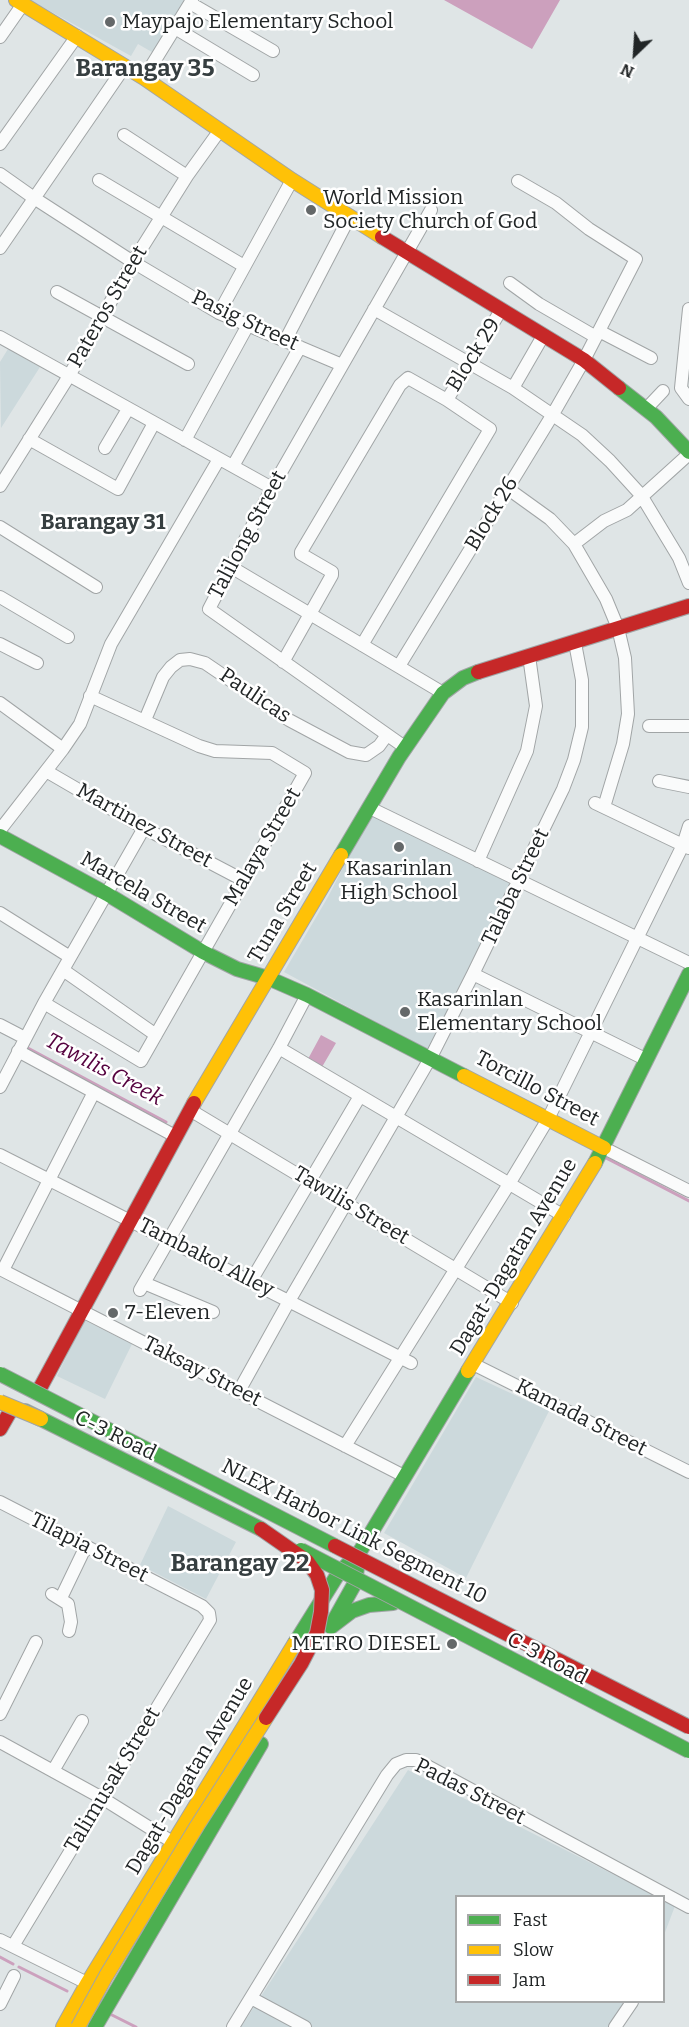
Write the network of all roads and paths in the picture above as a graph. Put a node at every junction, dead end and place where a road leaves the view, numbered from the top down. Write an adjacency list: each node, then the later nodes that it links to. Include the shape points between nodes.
1 (19, 2): 4 (main road); 5 (street)
2 (191, 2): 3 (street); 6 (street)
3 (175, 28): 8 (street); 9 (street)
4 (77, 36): 7 (main road); 12 (street)
5 (0, 37)
6 (273, 51)
7 (125, 66): 9 (main road); 18 (street)
8 (253, 75)
9 (144, 78): 10 (main road)
10 (220, 130): 14 (street, Pateros Street); 16 (main road)
11 (124, 135): 14 (street)
12 (0, 144)
13 (0, 174): 18 (street, Pasig Street)
14 (188, 176): 21 (street, Pateros Street)
15 (99, 180): 21 (street)
16 (292, 180): 20 (main road); 25 (street)
17 (518, 181): 34 (street, Block 26, via 636,259)
18 (34, 198): 22 (street); 24 (street, Pasig Street)
19 (431, 210): 23 (street, Talilong Street)
20 (350, 216): 23 (main road); 37 (street)
21 (162, 218): 24 (street, Pateros Street); 25 (street)
22 (0, 248)
23 (406, 252): 28 (street, Talilong Street); 30 (main road)
24 (134, 262): 31 (street, Pasig Street); 32 (street, Pateros Street)
25 (244, 266): 31 (street)
26 (510, 283): 34 (street, via 539,304)
27 (57, 292): 32 (street)
28 (374, 309): 41 (street); 43 (street, Talilong Street)
29 (689, 309): 47 (street, via 681,388)
30 (501, 310): 35 (main road); 41 (street, Block 29)
31 (219, 314): 33 (street, Pasig Street)
32 (102, 318): 42 (street); 44 (street, Pateros Street)
33 (248, 325): 37 (street, Pasig Street); 54 (street)
34 (598, 334): 39 (street); 40 (street, Block 26)
35 (543, 336): 40 (main road); 45 (street)
36 (0, 338): 44 (street)
37 (285, 341): 38 (street, Pasig Street)
38 (300, 347): 43 (street, Pasig Street); 58 (street)
39 (651, 358)
40 (584, 360): 50 (main road); 51 (street, Block 26)
41 (468, 362): 45 (street); 48 (street, Block 29)
42 (188, 364)
43 (342, 365): 60 (street, Talilong Street)
44 (69, 376): 49 (street); 53 (street, Pateros Street)
45 (513, 388): 51 (street)
46 (663, 391): 50 (street)
47 (689, 399)
48 (447, 400): 70 (street, via 408,378 400,385 301,552 332,572); 75 (street, via 490,429)
49 (129, 409): 52 (street); 55 (street)
50 (646, 409): 56 (main road)
51 (553, 414): 61 (street, Block 26); 62 (street, via 582,435)
52 (154, 423): 53 (street, via 118,489); 54 (street)
53 (29, 440): 59 (street, Pateros Street)
54 (185, 440): 57 (street)
55 (105, 448)
56 (689, 453): 62 (street)
57 (219, 459): 58 (street); 81 (street, via 111,644)
58 (233, 466): 60 (street)
59 (0, 486)
60 (272, 488): 65 (street, Talilong Street)
61 (507, 488): 64 (street, via 550,519); 79 (street, Block 26)
62 (641, 495): 64 (street, via 627,510 604,521); 66 (street, via 679,558)
63 (0, 527): 67 (street)
64 (574, 544): 71 (street)
65 (231, 567): 70 (street); 77 (street, Talilong Street, via 209,609)
66 (689, 583)
67 (96, 588)
68 (0, 597): 72 (street)
69 (689, 606): 71 (main road, Tuna Street)
70 (310, 614): 75 (street); 77 (street)
71 (618, 628): 73 (main road, Tuna Street); 97 (street, via 625,658 628,714 621,753 600,805)
72 (68, 637)
73 (575, 643): 76 (main road, Tuna Street); 100 (street, Talaba Street, via 582,680 582,727 563,789)
74 (0, 644): 78 (street)
75 (362, 645): 79 (street)
76 (529, 656): 80 (main road, Tuna Street, via 463,678); 98 (street, via 536,706 527,751)
77 (283, 662): 86 (street, Talilong Street)
78 (37, 663)
79 (399, 666): 80 (street)
80 (443, 693): 88 (main road, Tuna Street)
81 (90, 696): 83 (street, Malaya Street); 87 (street, via 80,724)
82 (0, 703): 87 (street)
83 (145, 720): 86 (street, Paulicas, via 163,677 180,660 190,659 205,663 289,720 349,752 366,755); 99 (street, Malaya Street, via 215,751 272,753 305,773)
84 (649, 726): 85 (street)
85 (689, 726)
86 (384, 739): 88 (street, Talilong Street)
87 (63, 748): 89 (street)
88 (406, 748): 92 (main road, Tuna Street)
89 (46, 771): 94 (street, Martinez Street); 95 (street)
90 (659, 781): 91 (street)
91 (689, 788)
92 (370, 808): 98 (street); 110 (main road, Tuna Street)
93 (689, 826): 97 (street)
94 (144, 828): 99 (street, Martinez Street); 101 (street)
95 (0, 830)
96 (0, 836): 101 (main road, Marcela Street)
97 (686, 847): 103 (street)
98 (478, 861): 100 (street)
99 (243, 880): 104 (street, Malaya Street)
100 (519, 881): 103 (street); 109 (street, Talaba Street)
101 (107, 894): 104 (main road, Marcela Street); 105 (street)
102 (0, 913): 105 (street)
103 (637, 939): 106 (street); 114 (street)
104 (203, 952): 110 (main road, Marcela Street, via 237,969); 115 (street, Malaya Street)
105 (70, 957): 107 (street)
106 (689, 963)
107 (63, 970): 112 (street); 115 (street)
108 (689, 974): 120 (main road, Dagat-Dagatan Avenue)
109 (473, 975): 114 (street); 119 (street, Talaba Street)
110 (268, 978): 111 (main road, Torcillo Street); 124 (main road, Tuna Street)
111 (307, 995): 117 (street); 119 (main road, Torcillo Street)
112 (44, 1003): 115 (street, Malaya Street, via 141,1061); 116 (street)
113 (0, 1025): 116 (street)
114 (590, 1033): 120 (street); 126 (street)
115 (156, 1035)
116 (25, 1038): 118 (street)
117 (279, 1048): 123 (street); 127 (street)
118 (18, 1051): 121 (street); 122 (street)
119 (431, 1057): 125 (street, Talaba Street); 126 (main road, Torcillo Street)
120 (647, 1060): 129 (main road, Dagat-Dagatan Avenue)
121 (0, 1087)
122 (94, 1092): 128 (street); 131 (street)
123 (360, 1096): 125 (street); 132 (street)
124 (190, 1110): 127 (street, Tawilis Street); 128 (main road, Tuna Street)
125 (396, 1117): 133 (street); 135 (street, Talaba Street)
126 (548, 1119): 129 (main road, Torcillo Street); 133 (street)
127 (229, 1133): 132 (street, Tawilis Street); 138 (street)
128 (175, 1136): 137 (main road, Tuna Street)
129 (604, 1148): 134 (street, Torcillo Street); 136 (main road, Dagat-Dagatan Avenue)
130 (0, 1155): 131 (street, Tambakol Alley)
131 (48, 1180): 137 (street, Tambakol Alley); 140 (street)
132 (310, 1182): 135 (street, Tawilis Street); 141 (street)
133 (509, 1184): 136 (street); 139 (street)
134 (689, 1191)
135 (346, 1203): 139 (street, Tawilis Street); 142 (street, Talaba Street)
136 (564, 1216): 143 (main road, Dagat-Dagatan Avenue)
137 (130, 1220): 138 (street, Tambakol Alley); 144 (main road, Tuna Street)
138 (168, 1239): 141 (street, Tambakol Alley); 145 (street, via 142,1286)
139 (456, 1269): 143 (street, Tawilis Street); 146 (street)
140 (2, 1270): 144 (street, Taksay Street)
141 (251, 1281): 142 (street, Tambakol Alley)
142 (289, 1301): 146 (street, Tambakol Alley); 150 (street, Talaba Street)
143 (512, 1303): 147 (main road, Dagat-Dagatan Avenue)
144 (81, 1310): 149 (main road, Tuna Street); 150 (street, Taksay Street)
145 (213, 1312)
146 (406, 1360): 153 (street)
147 (473, 1364): 154 (street, Kamada Street); 155 (main road, Dagat-Dagatan Avenue)
148 (0, 1372): 149 (main road, C-3 Road); 172 (main road, NLEX Harbor Link Segment 10, bridge)
149 (39, 1390): 159 (main road, C-3 Road)
150 (239, 1391): 153 (street, Taksay Street)
151 (4, 1403): 152 (main road); 157 (main road, NLEX Harbor Link Segment 10, bridge); 160 (main road, C-3 Road)
152 (0, 1429)
153 (345, 1446): 155 (street, Taksay Street)
154 (689, 1472)
155 (404, 1476): 159 (main road, Dagat-Dagatan Avenue)
156 (0, 1502): 158 (street, Tilapia Street)
157 (261, 1529): 174 (main road, NLEX Harbor Link Segment 10, bridge); 191 (main road, bridge, via 307,1561 317,1575 322,1590 317,1634)
158 (86, 1546): 164 (street, Tilapia Street); 167 (street, via 57,1596 69,1604)
159 (360, 1552): 161 (main road, Dagat-Dagatan Avenue); 162 (main road, Dagat-Dagatan Avenue); 171 (main road, C-3 Road)
160 (303, 1555): 161 (main road, C-3 Road); 165 (main road, via 315,1592)
161 (338, 1575): 162 (main road, C-3 Road); 165 (main road, Dagat-Dagatan Avenue)
162 (355, 1583): 163 (main road, C-3 Road); 166 (main road, Dagat-Dagatan Avenue)
163 (393, 1603): 166 (main road, via 352,1611); 175 (main road, C-3 Road)
164 (209, 1613): 177 (street, Talimusak Street, via 207,1627)
165 (312, 1616): 178 (main road, Dagat-Dagatan Avenue)
166 (331, 1627): 184 (main road, Dagat-Dagatan Avenue)
167 (69, 1631)
168 (36, 1642): 169 (street)
169 (0, 1714)
170 (82, 1720): 176 (street)
171 (689, 1721)
172 (689, 1727)
173 (0, 1742): 176 (street)
174 (689, 1751)
175 (689, 1758)
176 (53, 1772): 177 (street)
177 (102, 1798): 178 (street); 181 (street, Talimusak Street)
178 (174, 1843): 183 (main road, Dagat-Dagatan Avenue)
179 (689, 1907): 185 (street, Padas Street, via 416,1760 406,1760 396,1764 387,1775)
180 (0, 1940): 181 (street)
181 (13, 1946): 183 (street)
182 (14, 1976): 187 (street)
183 (87, 1984): 184 (street); 188 (main road, Dagat-Dagatan Avenue)
184 (111, 1996): 189 (main road, Dagat-Dagatan Avenue)
185 (250, 1998): 193 (street, Padas Street); 194 (street)
186 (631, 2003): 195 (street)
187 (0, 2004)
188 (74, 2007): 189 (main road); 190 (main road, Dagat-Dagatan Avenue)
189 (101, 2025): 192 (main road)
190 (63, 2027)
191 (78, 2027)
192 (113, 2027)
193 (233, 2027)
194 (305, 2027)
195 (615, 2027)

